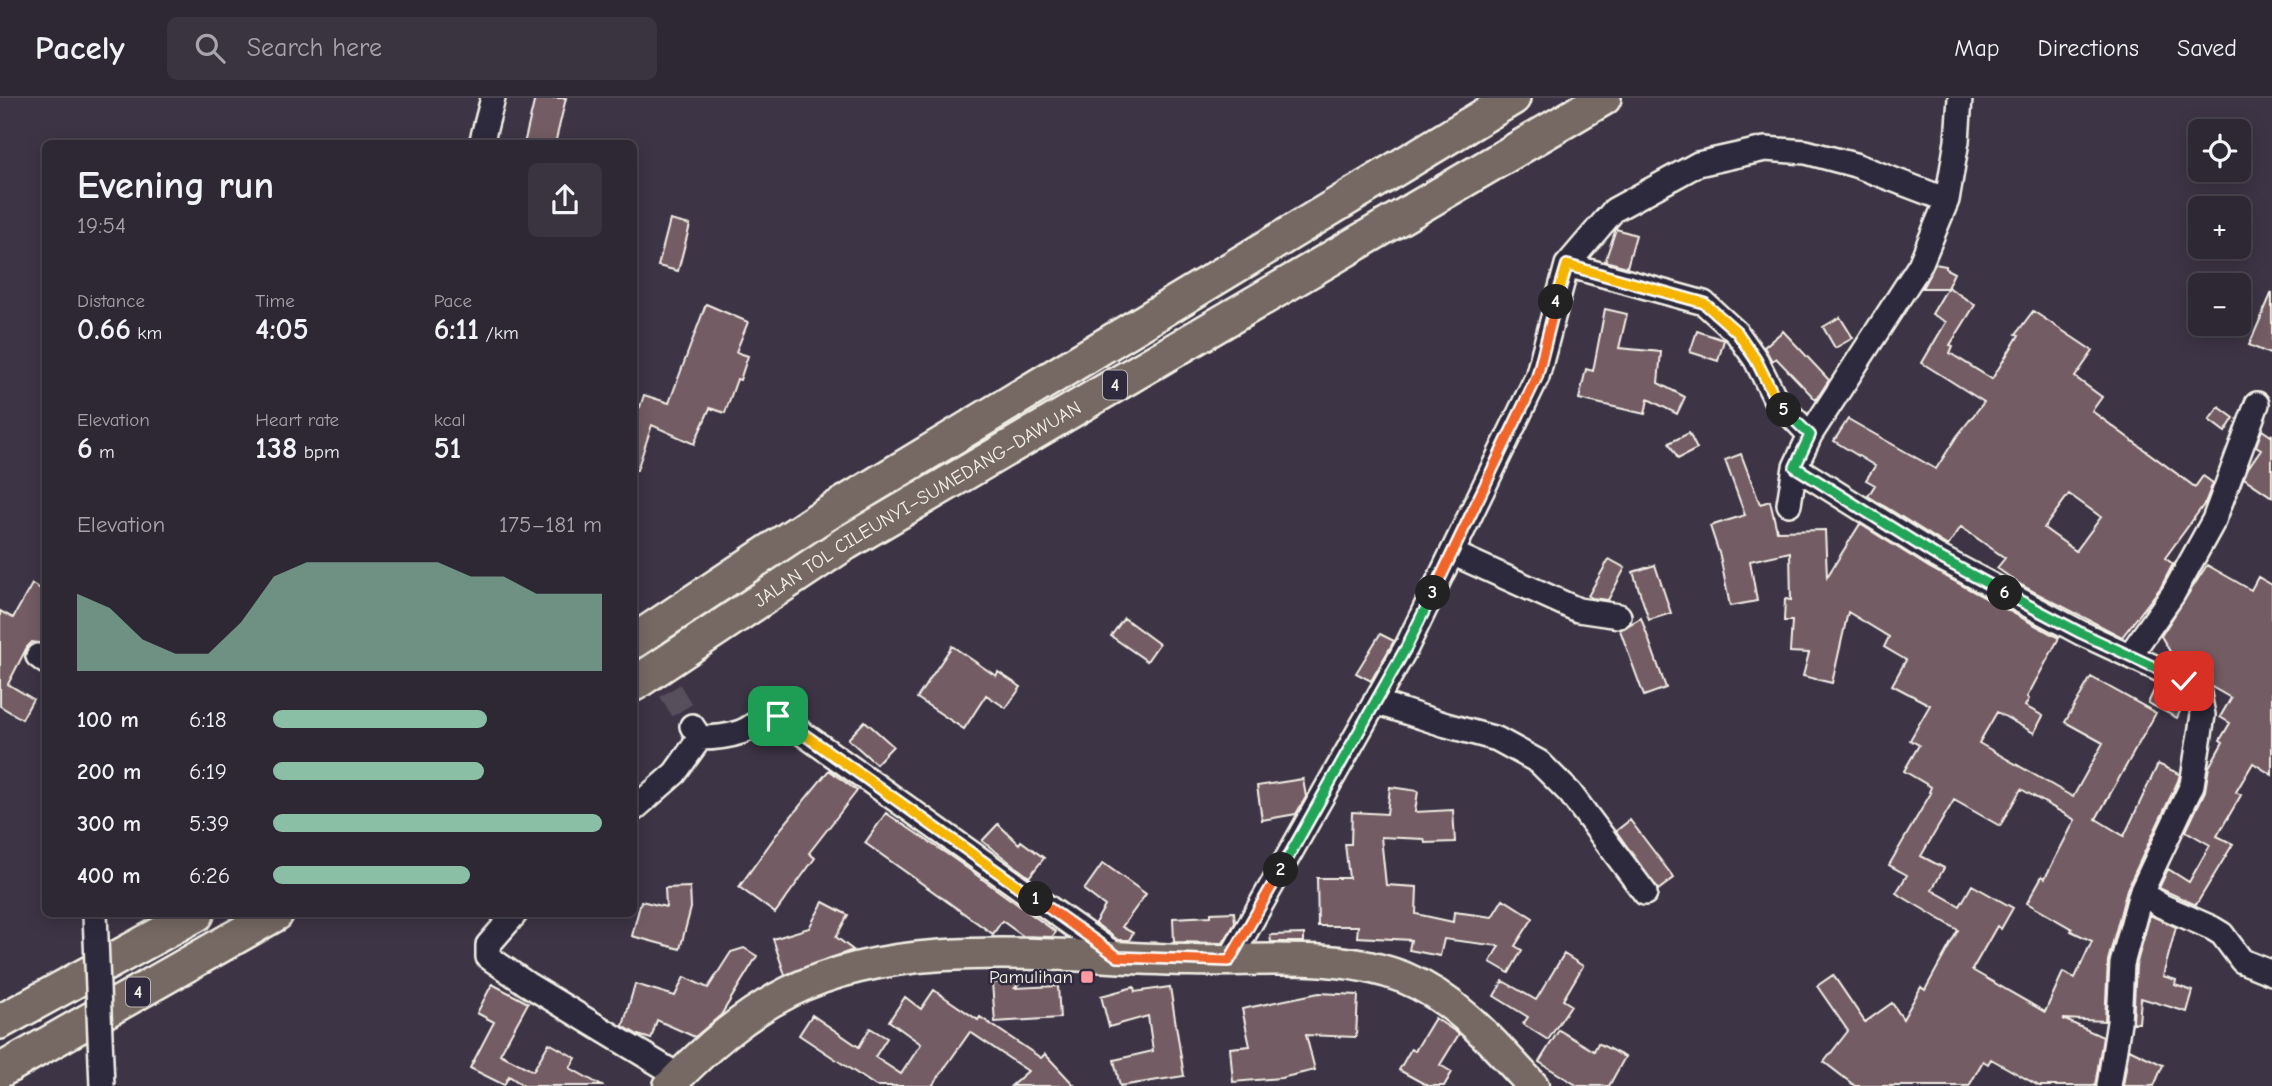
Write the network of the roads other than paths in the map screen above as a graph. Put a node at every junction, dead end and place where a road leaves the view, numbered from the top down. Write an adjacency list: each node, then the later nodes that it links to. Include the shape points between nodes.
1 (493, 98): 5 (street)
2 (1513, 98): 14 (highway, JALAN TOL CILEUNYI–SUMEDANG–DAWUAN / 4, via 815,521)
3 (1604, 98): 16 (highway, JALAN TOL CILEUNYI–SUMEDANG–DAWUAN / 4, via 846,543)
4 (1960, 98): 6 (street)
5 (482, 140)
6 (1947, 200): 7 (street, via 1855,165 1805,152 1765,149 1698,164 1614,210); 9 (street, via 1920,265)
7 (1567, 265): 9 (street, via 1704,303 1737,332 1776,400); 12 (street, via 1537,377)
8 (2257, 404): 15 (street, via 2214,520 2173,594)
9 (1810, 435): 10 (street)
10 (1795, 467): 11 (street); 15 (street, via 1937,556)
11 (1789, 504)
12 (1452, 553): 13 (street, via 1578,610); 17 (street)
13 (1619, 616)
14 (637, 638)
15 (2130, 655): 20 (street, via 2184,681 2199,694 2203,715 2192,785)
16 (637, 682)
17 (1375, 702): 19 (street, via 1497,739 1539,762 1570,793); 26 (street)
18 (637, 806): 25 (street, via 675,773 696,732 718,738 743,731 766,716 778,716)
19 (1646, 893)
20 (2141, 893): 27 (street, via 2213,928 2242,961); 33 (street, via 2122,964)
21 (95, 917): 31 (street, bridge)
22 (192, 917): 28 (highway, 4)
23 (271, 917): 29 (highway, 4)
24 (512, 917): 30 (street, via 488,944 488,957)
25 (1118, 957): 26 (main road); 30 (main road, via 995,954 872,962 810,983 767,1004 715,1041)
26 (1229, 961): 32 (main road, via 1351,963 1406,979 1473,1021)
27 (2272, 973)
28 (0, 1022)
29 (0, 1071)
30 (674, 1081)
31 (102, 1086)
32 (1533, 1086)
33 (2109, 1086)

